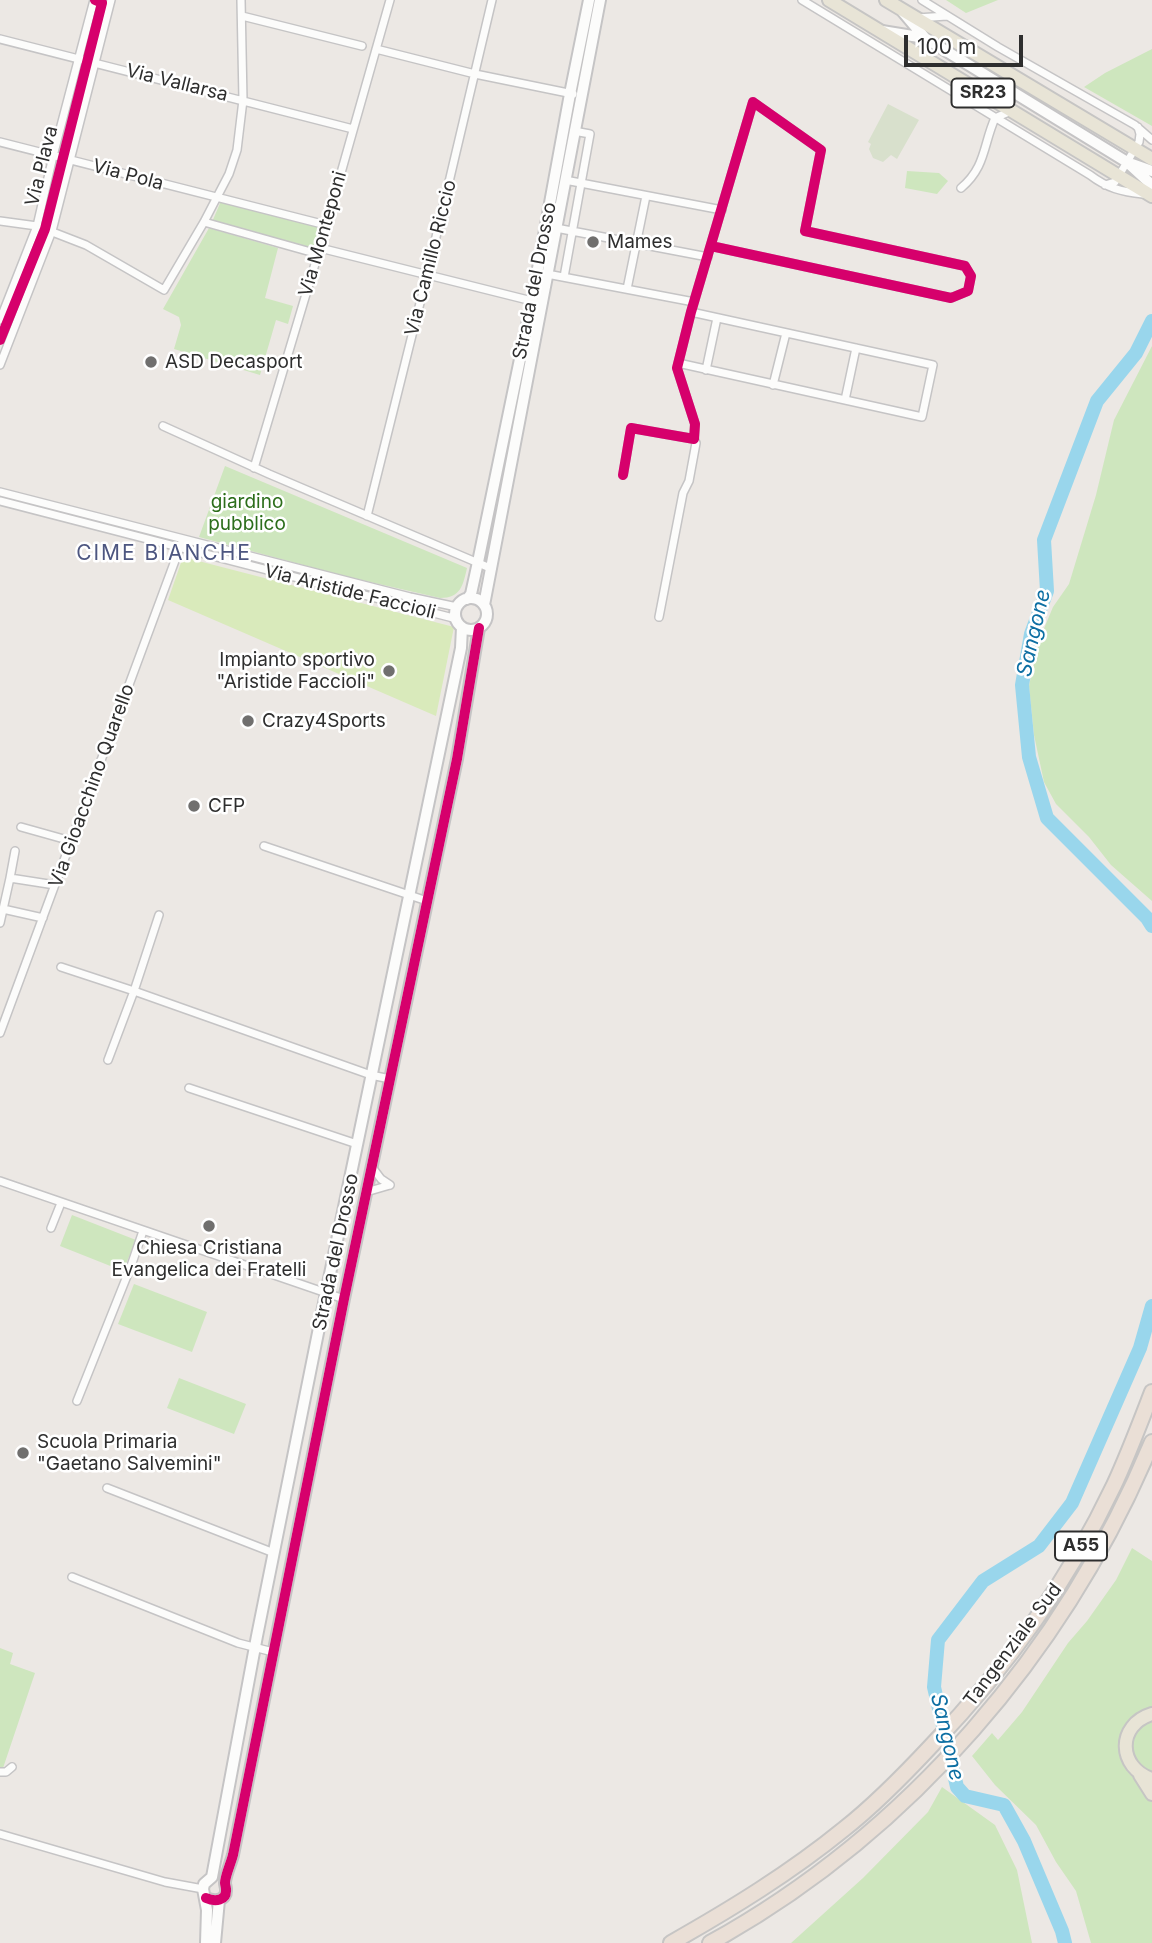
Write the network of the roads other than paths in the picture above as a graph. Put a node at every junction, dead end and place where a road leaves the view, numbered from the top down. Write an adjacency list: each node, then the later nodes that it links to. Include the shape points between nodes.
1 (94, 0): 21 (street, Via Plava)
2 (111, 0): 22 (street, Via Plava)
3 (241, 0): 13 (street)
4 (390, 0): 20 (street, Via Monteponi)
5 (492, 0): 23 (street, Via Camillo Riccio)
6 (589, 0): 26 (street, Strada del Drosso)
7 (600, 0): 26 (street, Strada del Drosso)
8 (802, 0): 25 (street)
9 (829, 0): 16 (main road, SR23)
10 (886, 0): 12 (main road, SR23)
11 (922, 0): 14 (street)
12 (901, 9): 15 (main road, SR23); 17 (street)
13 (242, 16): 19 (street); 27 (street)
14 (948, 16): 15 (street); 30 (street)
15 (916, 18): 35 (main road, SR23)
16 (879, 30): 17 (street); 24 (main road, SR23)
17 (925, 38): 39 (street)
18 (0, 39): 21 (street, Via Vallarsa)
19 (362, 46)
20 (376, 49): 23 (street); 31 (street, Via Monteponi)
21 (79, 58): 22 (street, Via Vallarsa); 36 (street, Via Plava)
22 (95, 63): 27 (street, Via Vallarsa); 38 (street, Via Plava)
23 (475, 74): 26 (street); 62 (street, Via Camillo Riccio)
24 (957, 77): 25 (street); 28 (main road, SR23)
25 (939, 83): 29 (street)
26 (575, 95): 32 (street, Strada del Drosso); 65 (street, Strada del Drosso)
27 (243, 100): 31 (street, Via Vallarsa); 47 (street, via 237,150)
28 (1012, 110): 29 (street); 41 (main road, SR23)
29 (995, 117): 44 (street); 45 (street, via 982,162)
30 (1138, 127): 33 (street); 35 (street)
31 (353, 130): 52 (street, Via Monteponi)
32 (574, 131): 42 (street, Strada del Drosso); 43 (street, Strada del Drosso, via 590,134)
33 (1152, 140)
34 (0, 142): 36 (street, Via Pola)
35 (1135, 149): 37 (main road, SR23); 39 (street)
36 (53, 156): 38 (street, Via Pola); 53 (street, Via Plava)
37 (1152, 159)
38 (71, 160): 47 (street, Via Pola); 55 (street, Via Plava)
39 (1126, 162): 40 (street); 41 (street); 46 (street)
40 (1152, 171)
41 (1118, 176): 44 (street); 46 (main road, SR23)
42 (565, 180): 43 (street, Strada del Drosso); 54 (street, Strada del Drosso)
43 (581, 183): 48 (street, Strada del Drosso); 56 (street, Strada del Drosso)
44 (1105, 186): 46 (street)
45 (961, 188)
46 (1151, 192)
47 (216, 197): 51 (street); 52 (street, Via Pola)
48 (646, 197): 49 (street, Strada del Drosso); 57 (street)
49 (722, 210): 58 (street); 58 (street, via 753,102 821,150 806,231 965,266 971,276 968,292 951,298)
50 (0, 221): 53 (street)
51 (204, 222): 55 (street, via 164,290); 59 (street)
52 (326, 225): 59 (street, Via Monteponi)
53 (37, 226): 55 (street); 69 (street, Via Plava)
54 (556, 228): 56 (street, Strada del Drosso); 61 (street, Strada del Drosso)
55 (52, 231): 73 (street, Via Plava)
56 (572, 231): 57 (street, Strada del Drosso); 63 (street, Strada del Drosso)
57 (637, 243): 60 (street, Strada del Drosso); 64 (street)
58 (711, 246): 60 (street)
59 (319, 251): 62 (street); 79 (street, Via Monteponi)
60 (708, 257): 66 (street)
61 (547, 274): 63 (street, Strada del Drosso); 65 (street, Strada del Drosso)
62 (427, 275): 65 (street); 83 (street, Via Camillo Riccio)
63 (564, 277): 64 (street, Strada del Drosso)
64 (627, 289): 66 (street, Strada del Drosso)
65 (537, 302): 86 (street, Strada del Drosso); 87 (street, Strada del Drosso)
66 (694, 302): 67 (street)
67 (691, 312): 68 (street); 72 (street)
68 (717, 318): 70 (street); 74 (street)
69 (0, 320)
70 (786, 332): 71 (street); 75 (street)
71 (856, 348): 76 (street); 76 (street, via 933,365 922,417)
72 (678, 363): 74 (street); 78 (street, via 695,424)
73 (0, 365)
74 (706, 370): 75 (street)
75 (773, 385): 76 (street)
76 (845, 400)
77 (163, 426): 79 (street)
78 (694, 439): 80 (street, via 631,428); 91 (street)
79 (254, 468): 83 (street)
80 (623, 475)
81 (0, 492): 84 (street, Via Aristide Faccioli)
82 (0, 501): 85 (street, Via Aristide Faccioli)
83 (367, 516): 86 (street)
84 (184, 539): 85 (street, Via Gioacchino Quarello); 90 (street, Via Aristide Faccioli)
85 (180, 548): 92 (street, Via Aristide Faccioli); 97 (street, Via Gioacchino Quarello)
86 (478, 562): 87 (street); 88 (street, Strada del Drosso)
87 (490, 568): 89 (street, Strada del Drosso)
88 (467, 599): 89 (street); 90 (street)
89 (484, 605): 93 (street, via 487,617)
90 (457, 607): 92 (street)
91 (659, 617)
92 (459, 623): 93 (street, via 471,630); 94 (street, Strada del Drosso, via 461,648)
93 (479, 628): 95 (street, Strada del Drosso)
94 (424, 822): 95 (street); 102 (street, Strada del Drosso)
95 (443, 826): 103 (street, Strada del Drosso)
96 (21, 827): 97 (street)
97 (71, 841): 101 (street, Via Gioacchino Quarello)
98 (264, 846): 102 (street)
99 (15, 850): 100 (street)
100 (10, 878): 101 (street); 104 (street)
101 (55, 886): 106 (street, Via Gioacchino Quarello)
102 (409, 896): 103 (street); 114 (street, Strada del Drosso)
103 (427, 901): 115 (street, Strada del Drosso)
104 (3, 909): 106 (street); 107 (street)
105 (159, 915): 109 (street)
106 (43, 918): 111 (street, Via Gioacchino Quarello)
107 (0, 923)
108 (61, 967): 109 (street)
109 (134, 991): 113 (street); 114 (street)
110 (0, 999): 111 (street)
111 (11, 1003): 112 (street, Via Gioacchino Quarello)
112 (0, 1033)
113 (108, 1060)
114 (371, 1075): 115 (street); 117 (street, Strada del Drosso)
115 (390, 1079): 118 (street, Strada del Drosso)
116 (189, 1088): 117 (street)
117 (357, 1144): 124 (street, Strada del Drosso)
118 (372, 1167): 120 (street, Strada del Drosso); 120 (street, Strada del Drosso, via 390,1185)
119 (0, 1181): 121 (street)
120 (366, 1192): 125 (street, Strada del Drosso)
121 (61, 1203): 122 (street); 123 (street)
122 (51, 1228)
123 (143, 1231): 124 (street); 129 (street)
124 (326, 1293): 125 (street); 126 (street, Strada del Drosso)
125 (344, 1299): 127 (street, Strada del Drosso)
126 (315, 1349): 127 (street, Strada del Drosso); 130 (street, Strada del Drosso)
127 (333, 1353): 131 (street, Strada del Drosso)
128 (1152, 1392): 151 (highway, Tangenziale Sud / A55, via 1114,1485 1076,1555 1040,1614 985,1686 863,1813 758,1892)
129 (77, 1401)
130 (301, 1420): 131 (street); 134 (street, Strada del Drosso)
131 (319, 1424): 137 (street, Strada del Drosso)
132 (1152, 1442): 152 (highway, Tangenziale Sud / A55, via 1084,1577 1051,1630 990,1710 887,1818 768,1908)
133 (107, 1488): 134 (street)
134 (274, 1553): 136 (street, Strada del Drosso)
135 (72, 1577): 136 (street)
136 (255, 1648): 137 (street); 145 (street, Strada del Drosso)
137 (273, 1652): 146 (street, Strada del Drosso)
138 (1150, 1714): 141 (main road, via 1133,1726 1126,1741 1128,1758)
139 (12, 1768): 140 (street)
140 (0, 1772)
141 (1138, 1772): 142 (main road); 143 (main road)
142 (1152, 1779)
143 (1152, 1794)
144 (0, 1834): 147 (street)
145 (212, 1877): 146 (street); 147 (street, via 204,1884)
146 (225, 1883): 148 (street, via 226,1894)
147 (204, 1894): 148 (street); 149 (street)
148 (219, 1900): 150 (street)
149 (206, 1943)
150 (215, 1943)
151 (671, 1943)
152 (710, 1943)

